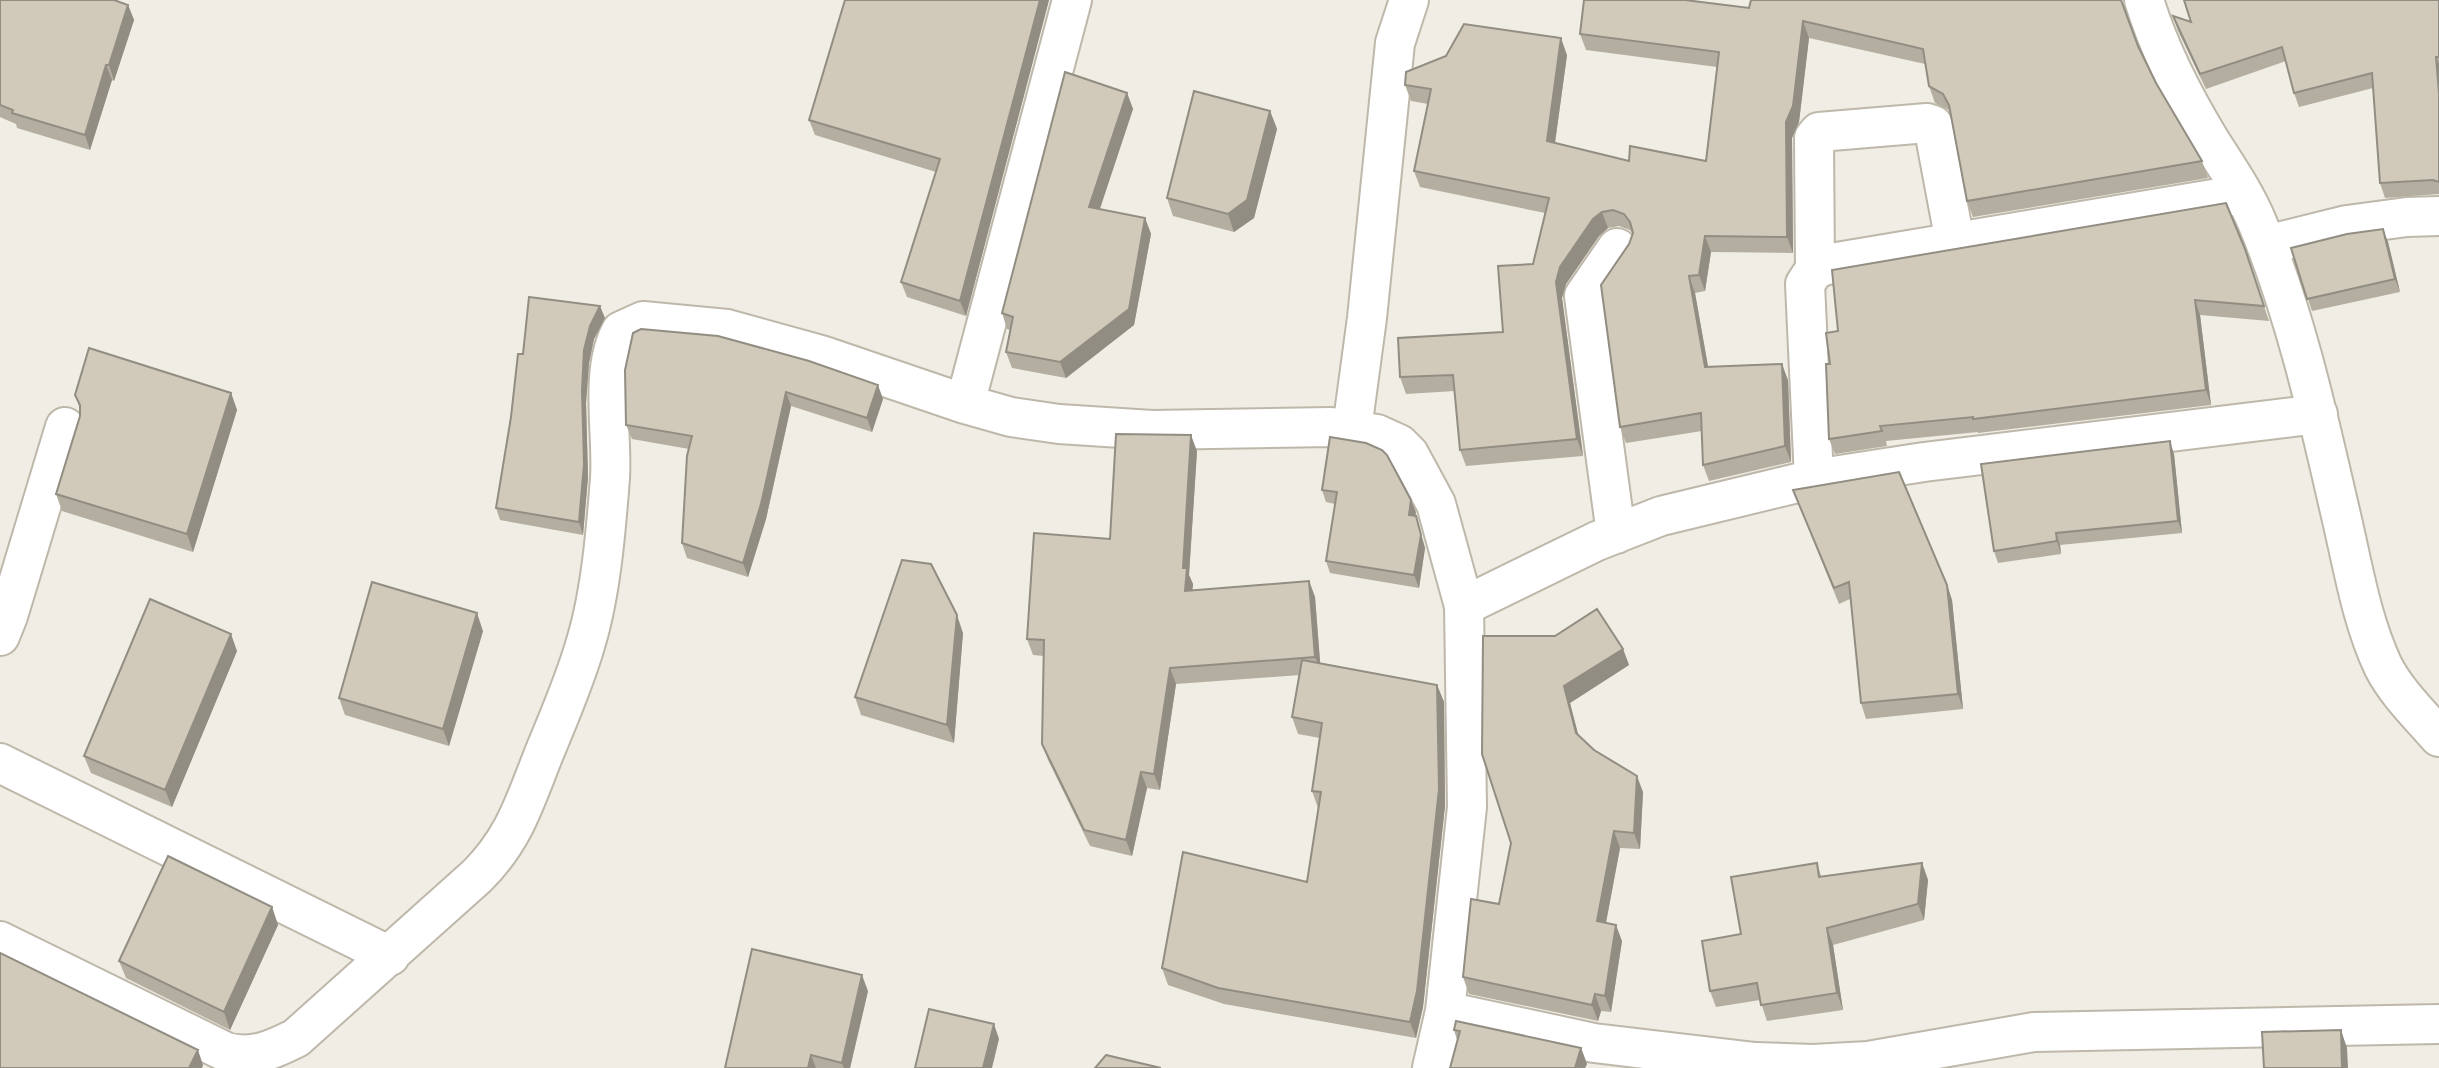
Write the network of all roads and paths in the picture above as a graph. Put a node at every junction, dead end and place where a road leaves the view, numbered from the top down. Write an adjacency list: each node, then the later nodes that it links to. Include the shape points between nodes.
1 (1072, 0): 10 (street)
2 (1409, 0): 13 (street, via 1395,43)
3 (2142, 0): 4 (street, via 2193,112)
4 (2243, 194): 6 (street); 7 (street)
5 (2439, 216): 7 (street, via 2347,225)
6 (1955, 242): 9 (street); 9 (street, via 1933,125 1819,132 1814,138)
7 (2266, 245): 11 (street)
8 (1617, 248): 15 (street, via 1584,296)
9 (1815, 269): 14 (street, via 1805,284)
10 (965, 404): 13 (street, via 1073,425 1152,430); 21 (street, via 727,329 643,321 621,331 613,350 610,477 596,603 586,643 505,845)
11 (2318, 414): 14 (street); 18 (street, via 2376,648 2395,685)
12 (65, 427): 17 (street)
13 (1352, 429): 16 (street, via 1388,437 1409,454 1436,503)
14 (1814, 479): 15 (street, via 1661,516)
15 (1616, 534): 16 (street)
16 (1465, 606): 22 (street, via 1467,807)
17 (3, 622)
18 (2439, 737)
19 (0, 763): 21 (street)
20 (0, 941): 21 (street, via 239,1055 265,1052 296,1038)
21 (390, 956)
22 (1445, 1011): 23 (street, via 1594,1043 1755,1062 1813,1064 1868,1061 2034,1032); 24 (street)
23 (2439, 1024)
24 (1432, 1068)

